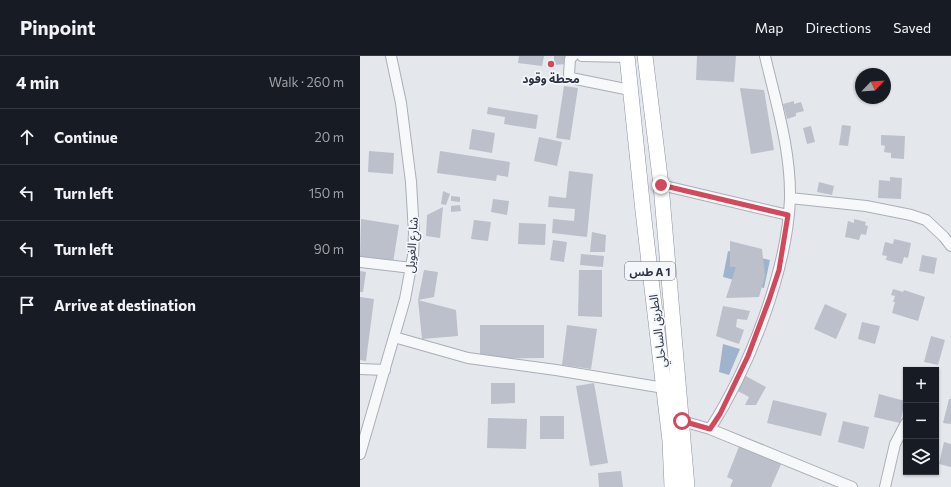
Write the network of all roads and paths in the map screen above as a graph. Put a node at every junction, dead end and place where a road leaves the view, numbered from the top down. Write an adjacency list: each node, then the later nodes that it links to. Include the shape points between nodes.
1 (391, 56): 13 (street, شارع الغويل, via 401,103 413,206)
2 (573, 56): 7 (street, via 570,59 571,78)
3 (582, 56): 4 (street)
4 (627, 56): 7 (highway, الطريق الساحلي / طس A 1)
5 (645, 56): 8 (highway, الطريق الساحلي / طس A 1)
6 (765, 56): 9 (street, via 785,139)
7 (630, 90): 17 (highway, الطريق الساحلي / طس A 1)
8 (661, 185): 10 (street); 18 (highway, الطريق الساحلي / طس A 1)
9 (790, 198): 10 (street); 11 (street, via 866,206 911,215 926,220)
10 (788, 215): 19 (street, via 779,270 769,300 748,356)
11 (951, 246)
12 (360, 262): 13 (street)
13 (412, 268): 14 (street, شارع الغويل)
14 (394, 337): 16 (street, شارع الغويل); 17 (street, via 468,358)
15 (360, 369): 16 (street)
16 (385, 370): 21 (street, شارع الغويل)
17 (664, 388): 22 (highway, الطريق الساحلي / طس A 1)
18 (682, 421): 19 (street); 23 (highway, الطريق الساحلي / طس A 1)
19 (710, 429): 24 (street)
20 (903, 429): 25 (street, via 895,444)
21 (360, 454)
22 (672, 487)
23 (687, 487)
24 (852, 487)
25 (885, 487)

